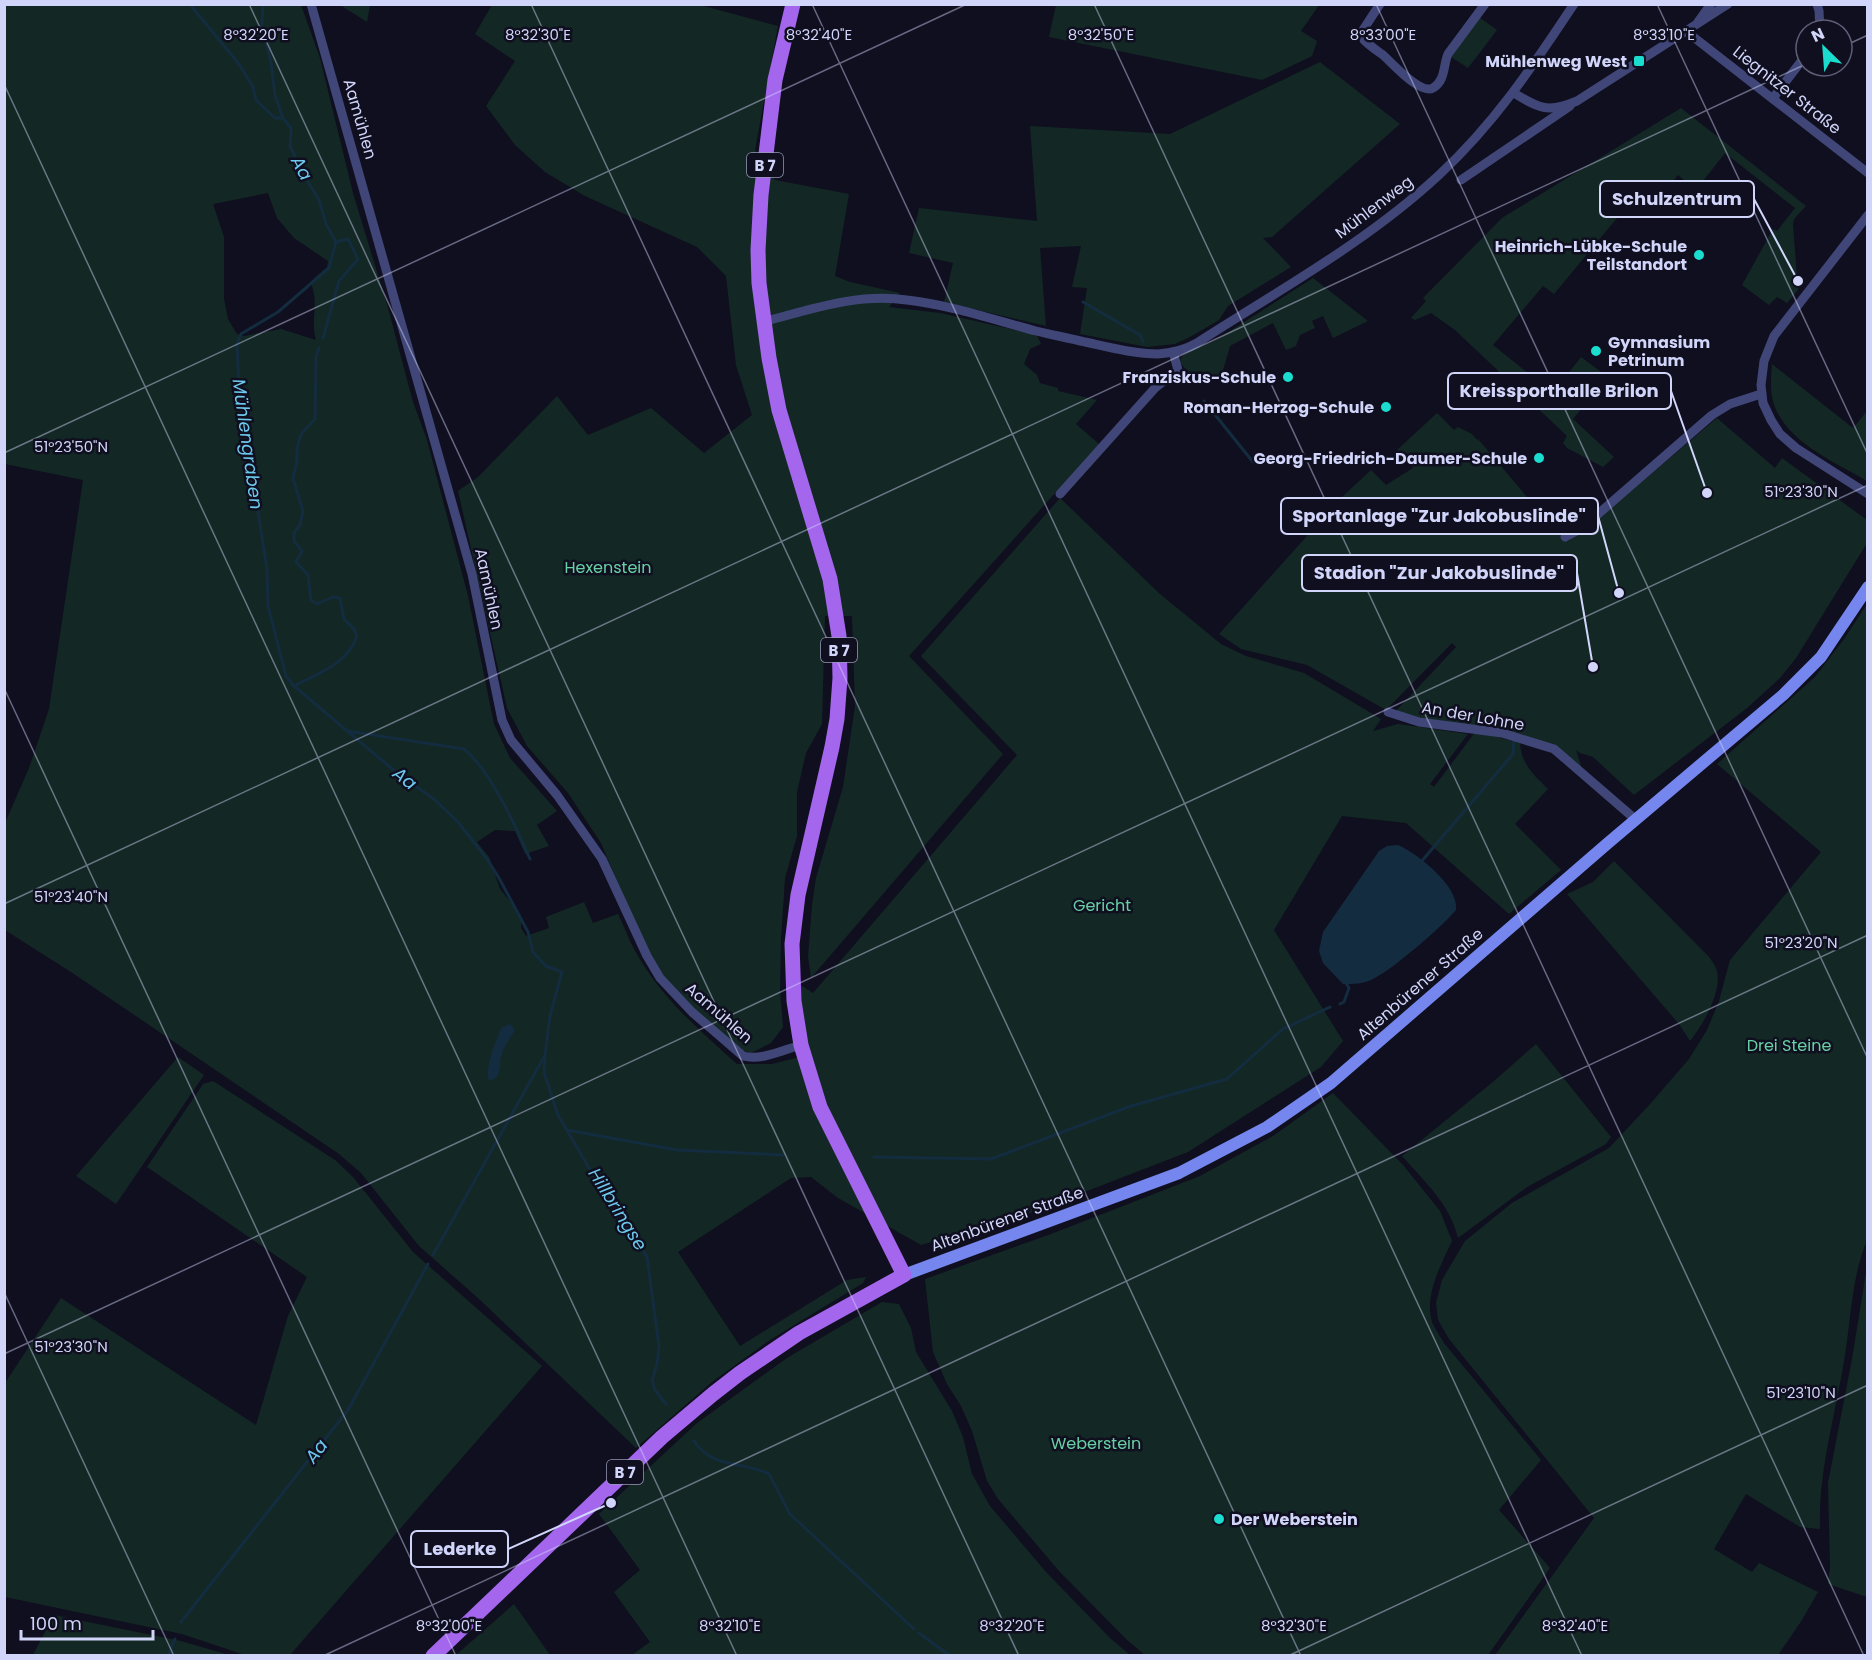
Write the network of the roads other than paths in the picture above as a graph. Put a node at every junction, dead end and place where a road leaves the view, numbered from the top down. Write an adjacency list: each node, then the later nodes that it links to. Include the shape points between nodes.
1 (311, 4): 25 (street, Aamühlen, via 472,574 496,699 506,730 593,845 647,956 666,985 743,1056 759,1057)
2 (793, 4): 16 (main road, B 7, via 775,80 761,195 758,250)
3 (1380, 4): 4 (street, via 1363,30 1364,40 1394,67 1429,89 1444,74 1448,54)
4 (1485, 4)
5 (1574, 4): 10 (street, Mühlenweg)
6 (1711, 4): 8 (street)
7 (1728, 4): 8 (street)
8 (1690, 30): 11 (street, Liegnitzer Straße); 12 (street)
9 (1794, 71): 11 (street)
10 (1514, 93): 12 (street, via 1545,109); 17 (street, Mühlenweg, via 1446,168 1392,215 1197,343)
11 (1773, 98): 13 (street, Liegnitzer Straße)
12 (1577, 101): 14 (street)
13 (1868, 173)
14 (1461, 180)
15 (1868, 215): 18 (street, via 1774,336 1764,361)
16 (764, 322): 17 (street, Mühlenweg, via 850,299 890,298 1107,346 1151,354); 25 (main road, B 7, via 772,381 823,552 839,636 837,719 798,895 792,944 794,1001)
17 (1173, 352): 19 (street, via 1178,370 1155,388)
18 (1761, 394): 20 (street, via 1771,420 1787,441); 21 (street, via 1730,404 1712,416 1582,528)
19 (1059, 494)
20 (1868, 494)
21 (1565, 537)
22 (1868, 587): 24 (street, Altenbürener Straße, via 1810,670)
23 (1388, 712): 24 (street, An der Lohne, via 1419,722 1511,735 1554,749)
24 (1635, 819): 26 (street, Altenbürener Straße, via 1331,1083 1267,1127 1179,1173)
25 (801, 1045): 26 (main road, B 7, via 820,1107)
26 (904, 1275): 27 (main road, B 7, via 800,1333 713,1394 662,1437)
27 (433, 1656)

